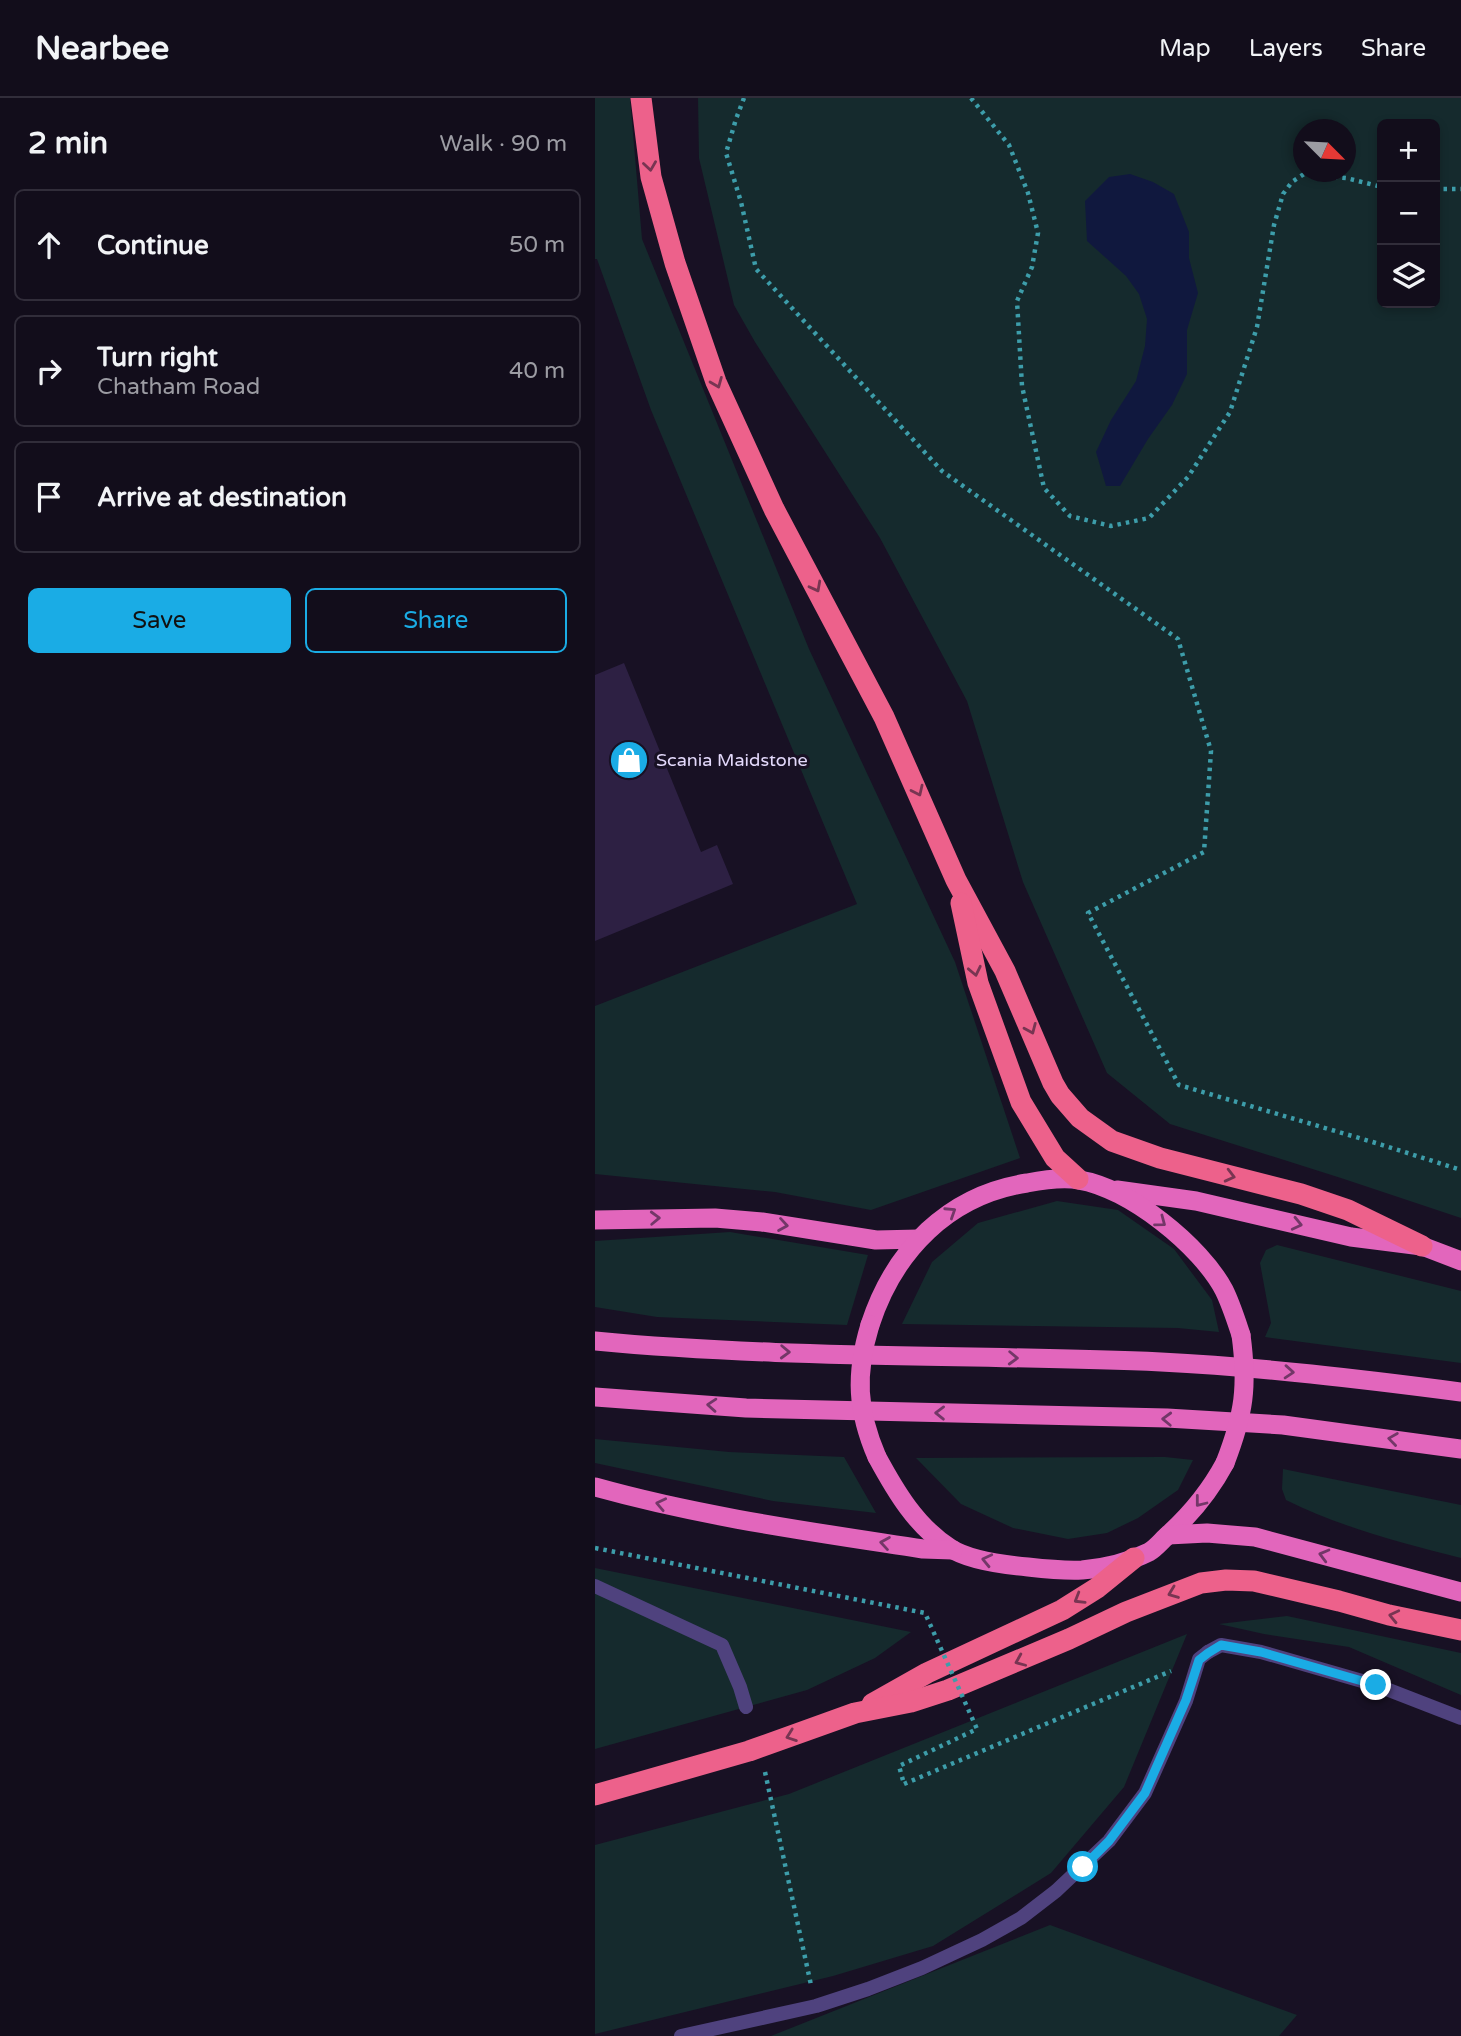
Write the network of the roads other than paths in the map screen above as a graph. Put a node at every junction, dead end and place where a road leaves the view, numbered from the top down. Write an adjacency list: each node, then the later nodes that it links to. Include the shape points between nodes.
1 (641, 98): 2 (highway, one-way to 2, via 651,177 716,382 774,509 884,717)
2 (957, 880): 3 (highway, one-way to 3, via 978,983 1021,1102 1055,1158); 7 (highway, one-way to 7, via 1005,971 1053,1083 1088,1125 1136,1151 1348,1210)
3 (1078, 1179): 4 (highway); 6 (highway, one-way to 3, via 955,1209 984,1194 1042,1180)
4 (1109, 1189): 7 (highway, one-way to 7, via 1196,1201 1351,1237); 14 (highway, one-way to 14, bridge, via 1166,1226 1193,1250 1224,1290 1241,1335 1245,1378 1239,1425 1214,1484)
5 (595, 1220): 6 (highway, one-way to 6, via 715,1218 866,1239)
6 (919, 1239): 15 (highway, bridge, via 897,1267 875,1310 860,1370 860,1399 868,1436 896,1493 914,1517)
7 (1422, 1246): 8 (highway)
8 (1461, 1261)
9 (595, 1341): 10 (highway, one-way to 10, via 754,1351 1163,1363 1297,1372)
10 (1461, 1392)
11 (595, 1397): 12 (highway, one-way to 11, via 1257,1423 746,1408)
12 (1461, 1449)
13 (595, 1487): 15 (highway, one-way to 13, via 711,1515)
14 (1168, 1535): 16 (highway); 18 (highway, one-way to 14, via 1255,1537)
15 (953, 1550): 16 (highway, one-way to 15, via 1082,1570 1058,1570 999,1563)
16 (1134, 1558): 21 (highway, one-way to 21, via 1062,1610 927,1673)
17 (595, 1586): 20 (street, via 722,1645)
18 (1461, 1592)
19 (1461, 1630): 21 (highway, one-way to 21, via 1254,1581 1201,1583 948,1690)
20 (746, 1707)
21 (855, 1713): 23 (highway, one-way to 23, via 749,1751)
22 (1461, 1717): 24 (street, via 1376,1685 1221,1645 1203,1656 1145,1793 1109,1841 1021,1918 922,1968 816,2006)
23 (595, 1796)
24 (681, 2036)

